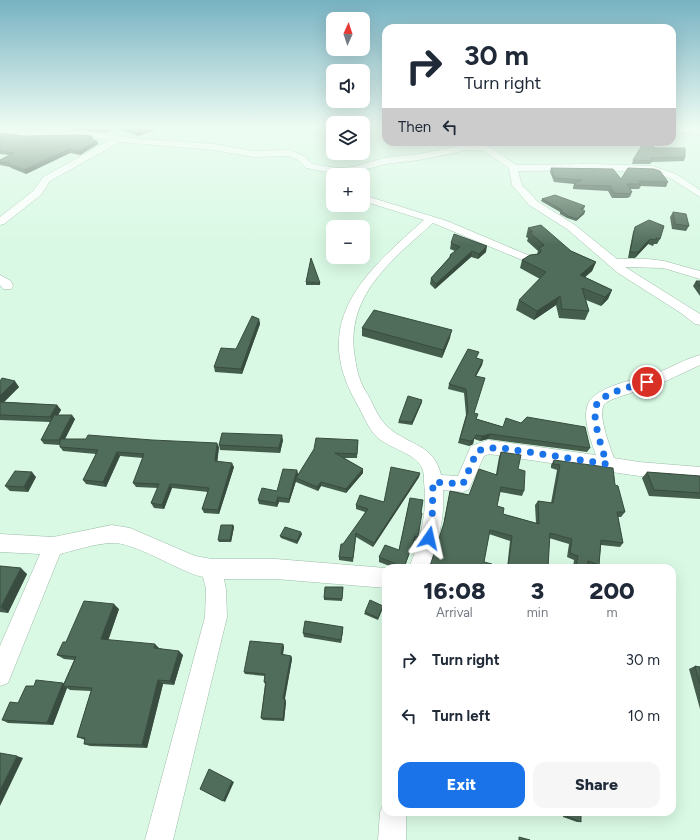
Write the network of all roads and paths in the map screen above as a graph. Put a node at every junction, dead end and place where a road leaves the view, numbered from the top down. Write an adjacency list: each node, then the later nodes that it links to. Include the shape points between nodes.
1 (68, 167): 13 (street, via 46,179 37,193)
2 (312, 167): 8 (street)
3 (359, 167): 8 (street, via 346,171)
4 (513, 167): 17 (street, via 517,185 533,203 571,227)
5 (519, 167): 6 (street)
6 (582, 167)
7 (594, 167): 10 (street, via 652,169 664,172)
8 (318, 169): 9 (street)
9 (326, 175)
10 (700, 194)
11 (370, 200): 14 (street)
12 (0, 208): 13 (street)
13 (13, 211): 15 (street)
14 (432, 219): 16 (street); 23 (street, via 378,267 364,286 347,322 345,344 353,385 360,398 382,431 424,458 429,464)
15 (0, 222)
16 (531, 260)
17 (613, 263): 18 (street, via 664,265); 19 (street)
18 (700, 275)
19 (700, 321)
20 (700, 360): 21 (street, via 600,400 594,413)
21 (607, 464): 22 (street); 23 (street, via 488,448 477,451 463,484)
22 (700, 474)
23 (433, 482): 26 (street, via 432,525)
24 (0, 543): 25 (street)
25 (53, 546): 27 (street, via 112,534 130,536 194,565); 29 (street)
26 (420, 564)
27 (212, 569): 28 (street, via 276,569); 31 (street, via 216,589 216,617)
28 (382, 578)
29 (0, 675)
30 (393, 816): 32 (street)
31 (159, 840)
32 (392, 840)

